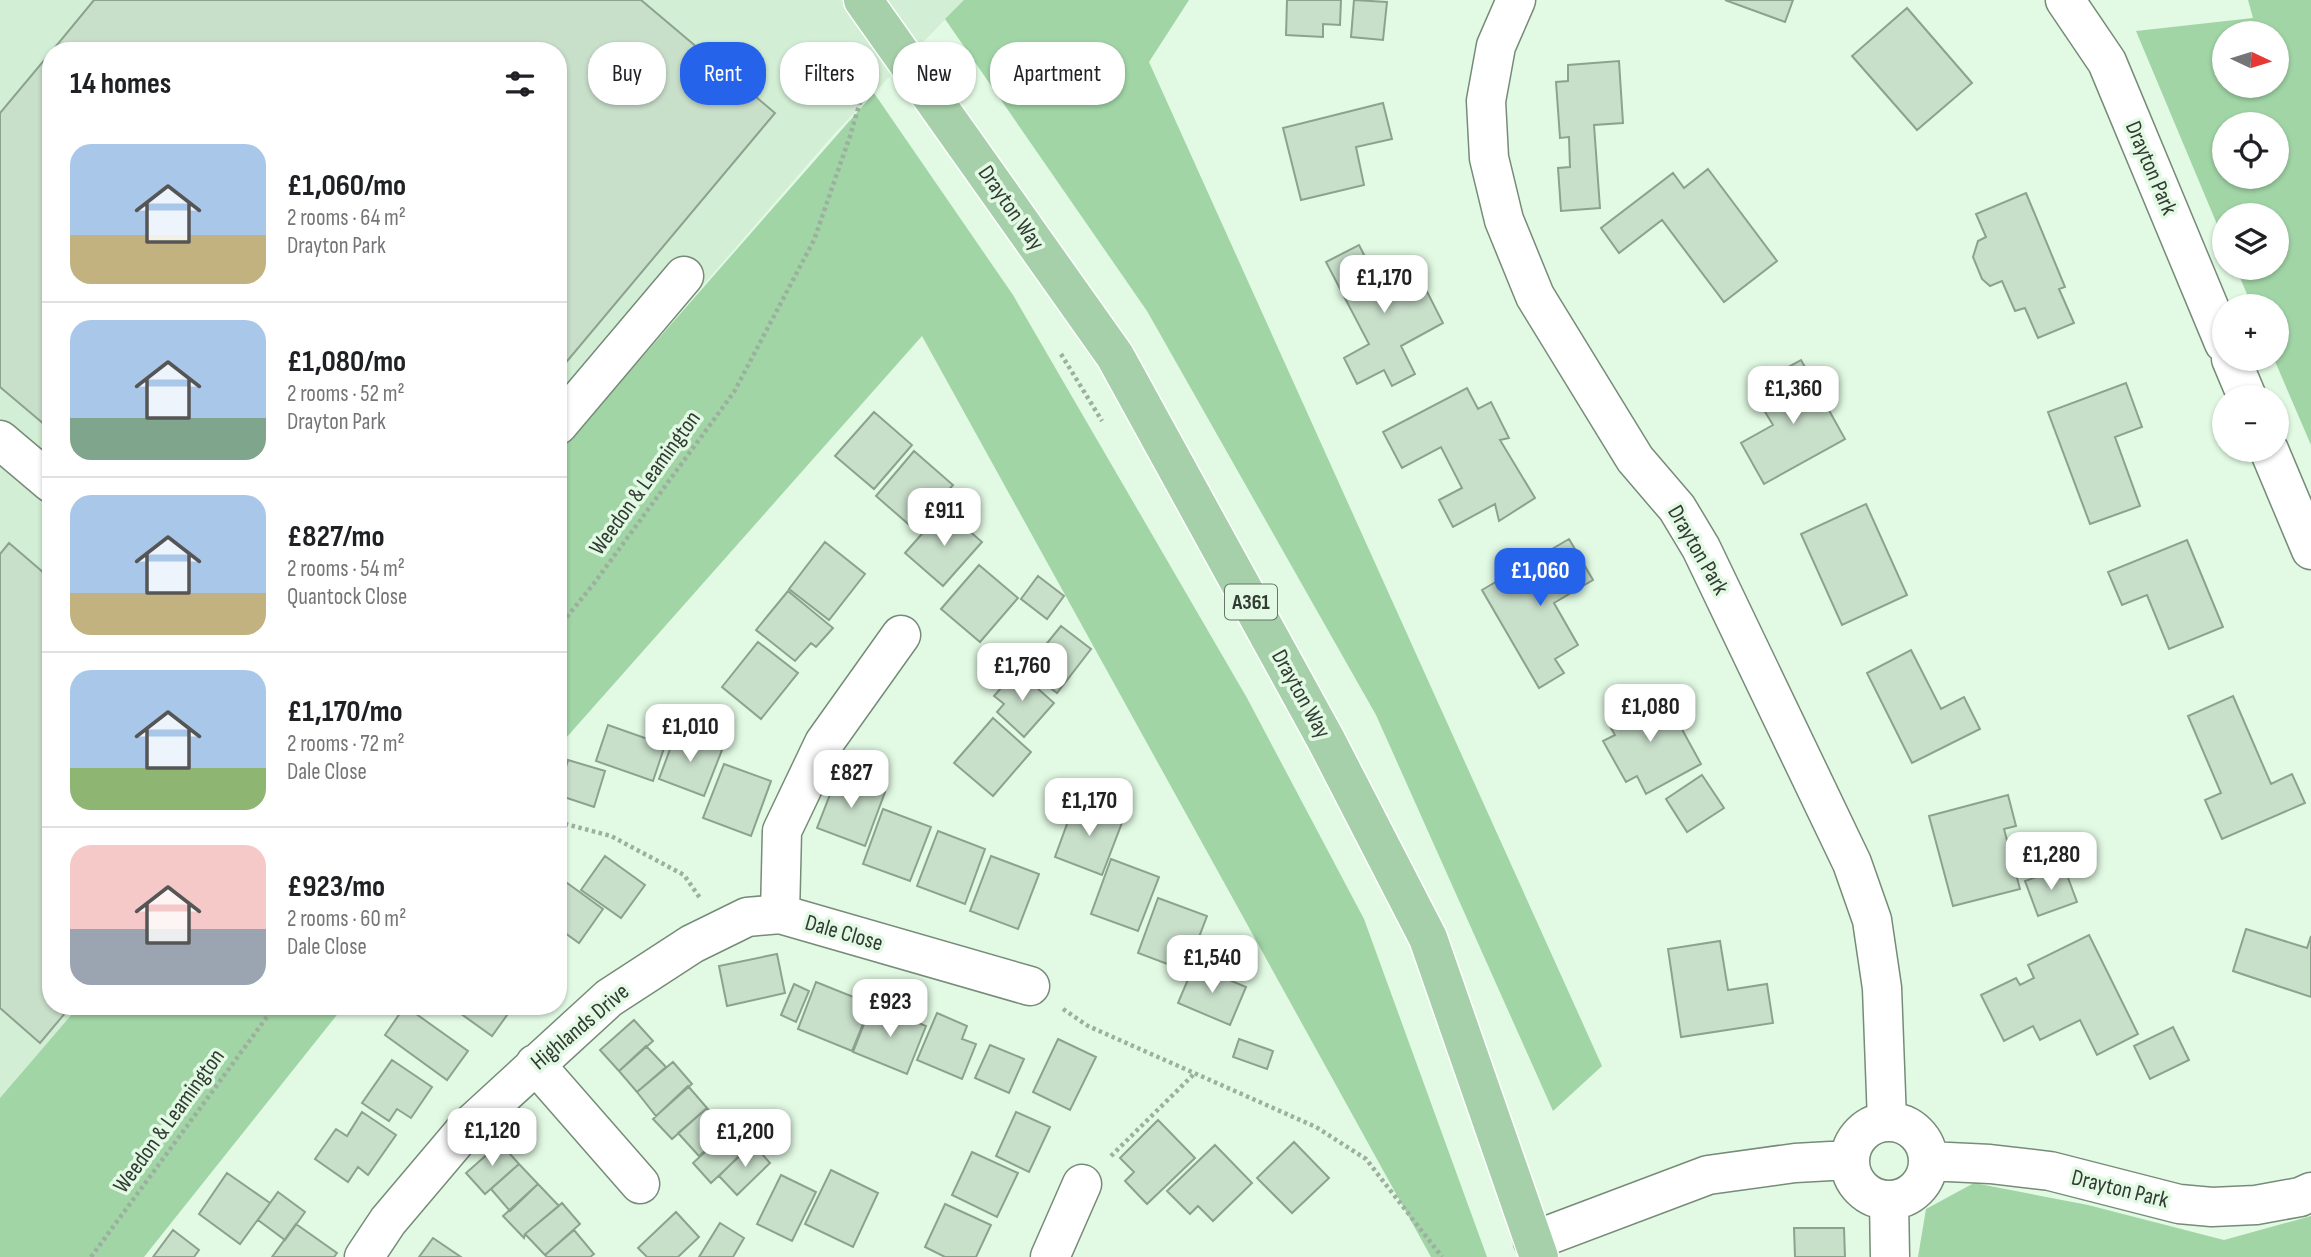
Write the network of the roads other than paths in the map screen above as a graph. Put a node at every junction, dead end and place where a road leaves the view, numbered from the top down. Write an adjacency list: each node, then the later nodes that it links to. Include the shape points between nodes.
1 (863, 0): 22 (main road, Drayton Way / A361, via 1115,356 1326,740 1428,938)
2 (1516, 0): 15 (street, Drayton Park, via 1496,46 1486,101 1489,158 1504,220 1535,296 1635,459 1677,508 1701,548 1852,863 1872,920 1882,988)
3 (2065, 0): 5 (street, Drayton Park, via 2107,62)
4 (684, 276): 6 (street)
5 (2212, 314)
6 (567, 414)
7 (0, 440): 9 (street)
8 (2274, 462): 10 (street)
9 (42, 475)
10 (2311, 550)
11 (901, 635): 12 (street, via 824,743 782,831)
12 (780, 914): 13 (street, Dale Close); 14 (street, Highlands Drive, via 747,917 692,944 609,998)
13 (1030, 986)
14 (535, 1063): 18 (street); 23 (street, Highlands Drive, via 465,1130 388,1221)
15 (1887, 1121): 16 (street, via 1864,1130 1855,1140); 17 (street, via 1915,1131)
16 (1849, 1160): 21 (street, via 1862,1190); 22 (street, via 1708,1175)
17 (1928, 1161): 20 (street, Drayton Park, via 2050,1171 2212,1207 2256,1205); 21 (street, via 1922,1181 1913,1191)
18 (640, 1184)
19 (1083, 1184): 24 (street)
20 (2311, 1192)
21 (1889, 1199): 25 (street)
22 (1536, 1249)
23 (364, 1257)
24 (1051, 1257)
25 (1891, 1257)

